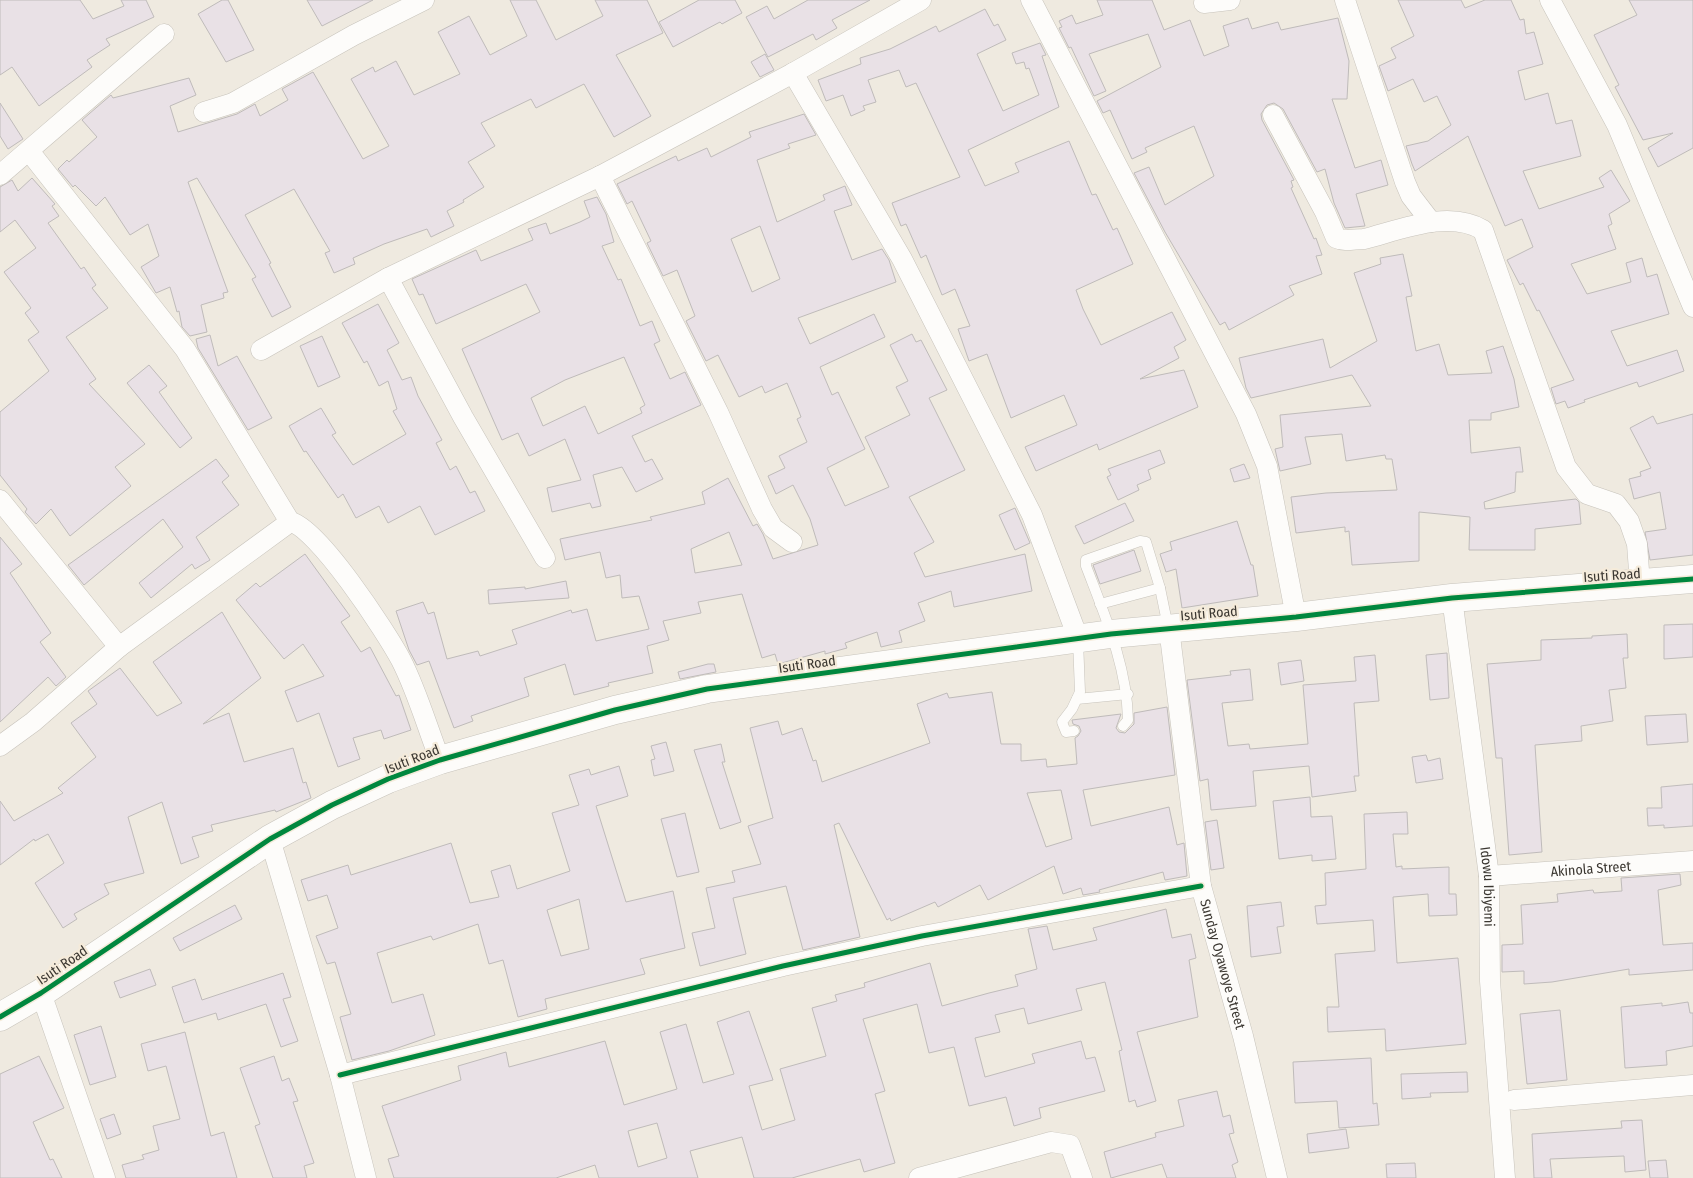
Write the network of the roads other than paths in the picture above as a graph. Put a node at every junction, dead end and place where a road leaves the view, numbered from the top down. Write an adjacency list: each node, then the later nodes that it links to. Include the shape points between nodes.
1 (424, 0): 10 (street, via 233,103)
2 (922, 0): 9 (street)
3 (1031, 0): 28 (street, via 1246,414 1267,466)
4 (1230, 0): 7 (street)
5 (1345, 0): 15 (street, via 1404,182)
6 (1550, 0): 17 (street, via 1617,125)
7 (1204, 2)
8 (164, 34): 12 (street)
9 (793, 73): 14 (street); 31 (street, via 902,259 1032,514)
10 (204, 112)
11 (1273, 115): 15 (street, via 1326,212 1336,238 1344,241 1364,239)
12 (30, 151): 13 (street); 20 (street, via 185,349)
13 (0, 175)
14 (600, 176): 16 (street); 21 (street, via 705,383 762,508 773,528)
15 (1431, 222): 24 (street, via 1462,222 1483,230 1566,467 1587,494 1616,504 1629,521 1637,544)
16 (388, 278): 18 (street); 22 (street, via 463,417)
17 (1693, 307)
18 (261, 350)
19 (0, 500): 32 (street)
20 (290, 522): 32 (street); 38 (street, via 304,528 365,602 401,660)
21 (792, 542)
22 (545, 558)
23 (1693, 579): 24 (street, Isuti Road)
24 (1640, 584): 26 (street, Isuti Road)
25 (1160, 588): 27 (lane); 27 (lane, via 1146,542 1140,541 1086,560); 29 (lane)
26 (1452, 598): 28 (street, Isuti Road); 41 (street, Idowu Ibiyemi)
27 (1100, 604): 30 (lane)
28 (1296, 617): 29 (street, Isuti Road)
29 (1169, 628): 30 (street, Isuti Road); 42 (street, Sunday Oyawoye Street)
30 (1111, 634): 31 (street, Isuti Road); 33 (lane)
31 (1078, 638): 34 (lane, via 1080,679); 38 (street, Isuti Road, via 707,689 615,710)
32 (119, 647): 37 (street, via 33,722)
33 (1128, 694): 34 (lane); 35 (lane, via 1128,720)
34 (1077, 699): 36 (lane, via 1062,722 1066,732)
35 (1123, 726)
36 (1074, 731)
37 (0, 746)
38 (440, 760): 39 (street, Isuti Road, via 388,779)
39 (270, 839): 43 (street, Isuti Road); 45 (street)
40 (1693, 861): 41 (street, Akinola Street)
41 (1489, 876): 53 (street, Idowu Ibiyemi, via 1490,981)
42 (1201, 886): 45 (street, via 922,936 801,962); 52 (street, Sunday Oyawoye Street, via 1243,1036)
43 (41, 993): 44 (street, Isuti Road); 48 (street)
44 (0, 1017)
45 (340, 1075): 49 (street)
46 (1693, 1085): 47 (street)
47 (1514, 1100)
48 (105, 1178)
49 (366, 1178)
50 (919, 1178): 51 (street, via 1051,1142 1070,1145)
51 (1082, 1178)
52 (1277, 1178)
53 (1505, 1178)

